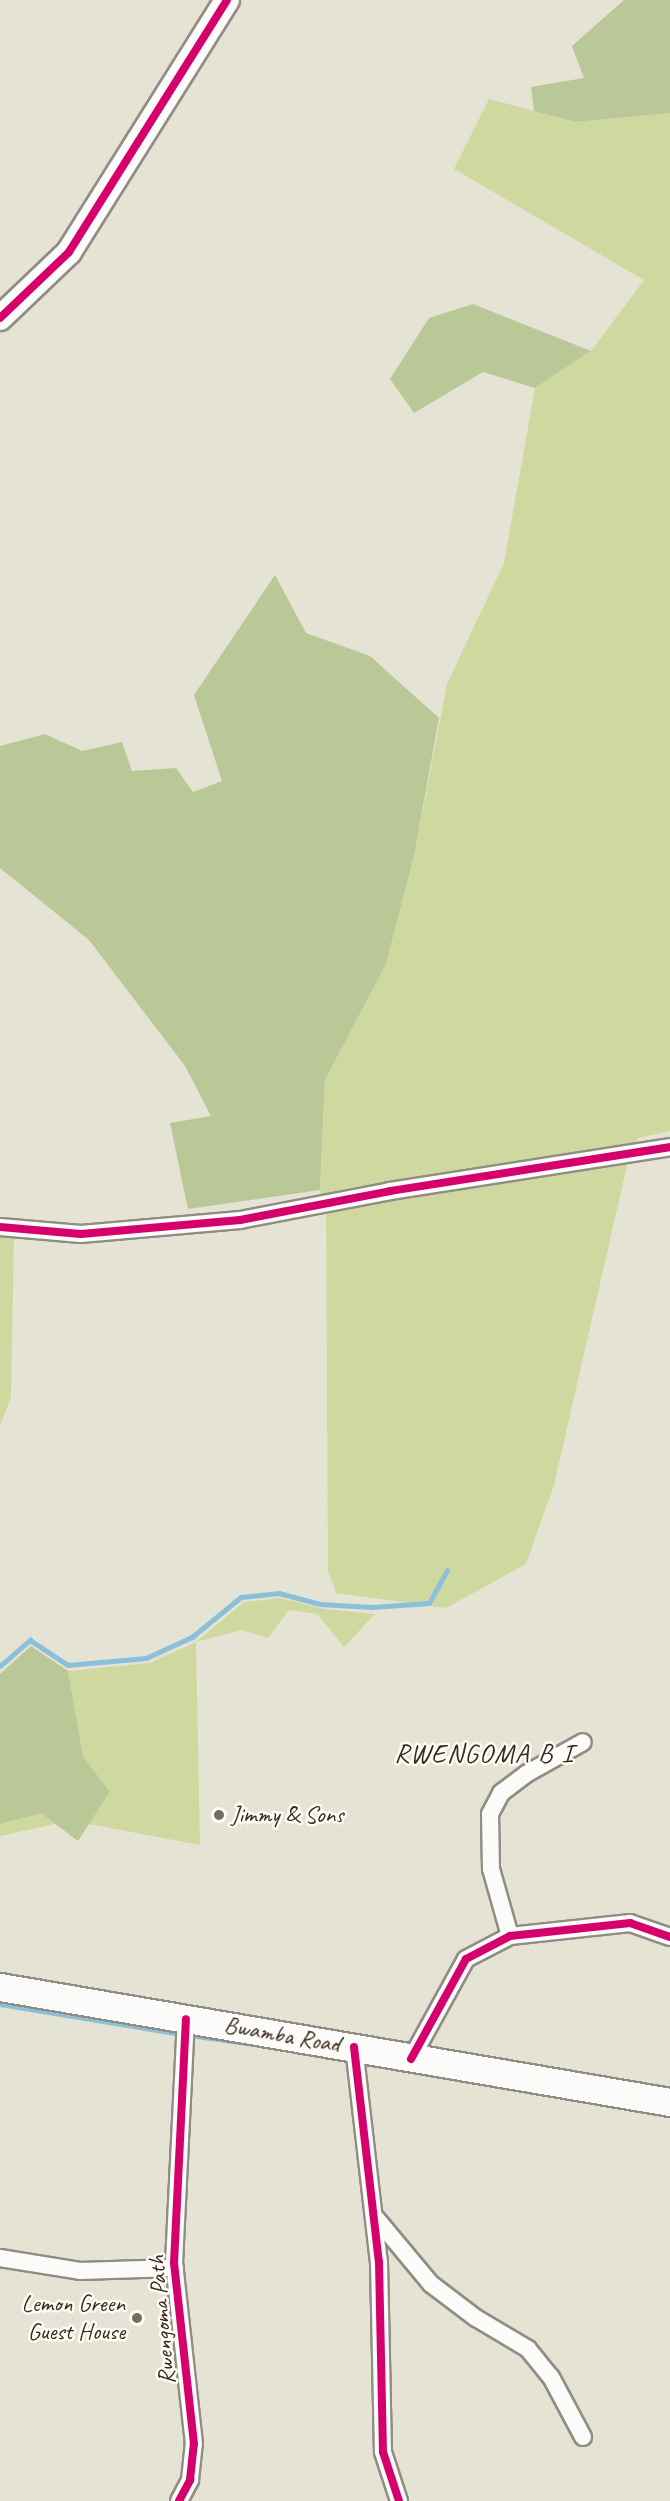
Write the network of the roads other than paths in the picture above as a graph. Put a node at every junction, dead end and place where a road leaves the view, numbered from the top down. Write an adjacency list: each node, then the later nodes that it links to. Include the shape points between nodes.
1 (227, 0): 2 (street, via 69,252)
2 (0, 318)
3 (670, 1147): 4 (street, via 390,1191 240,1220 81,1233)
4 (0, 1227)
5 (583, 1742): 6 (street, via 501,1793 490,1814 491,1869)
6 (510, 1936): 7 (street, via 630,1923); 11 (street, via 466,1959)
7 (670, 1936)
8 (0, 1987): 9 (main road, Bwamba Road)
9 (186, 2019): 10 (main road, Bwamba Road); 15 (street, Rwengoma Path, via 175,2197)
10 (354, 2047): 11 (main road, Bwamba Road); 13 (street)
11 (411, 2059): 12 (main road, Bwamba Road)
12 (670, 2102)
13 (375, 2218): 16 (street, via 431,2284 476,2318 528,2349 552,2378); 18 (street, via 383,2452)
14 (0, 2258): 15 (street, via 80,2271)
15 (175, 2268): 17 (street, Rwengoma Path, via 194,2444 190,2480)
16 (583, 2437)
17 (179, 2501)
18 (399, 2501)

